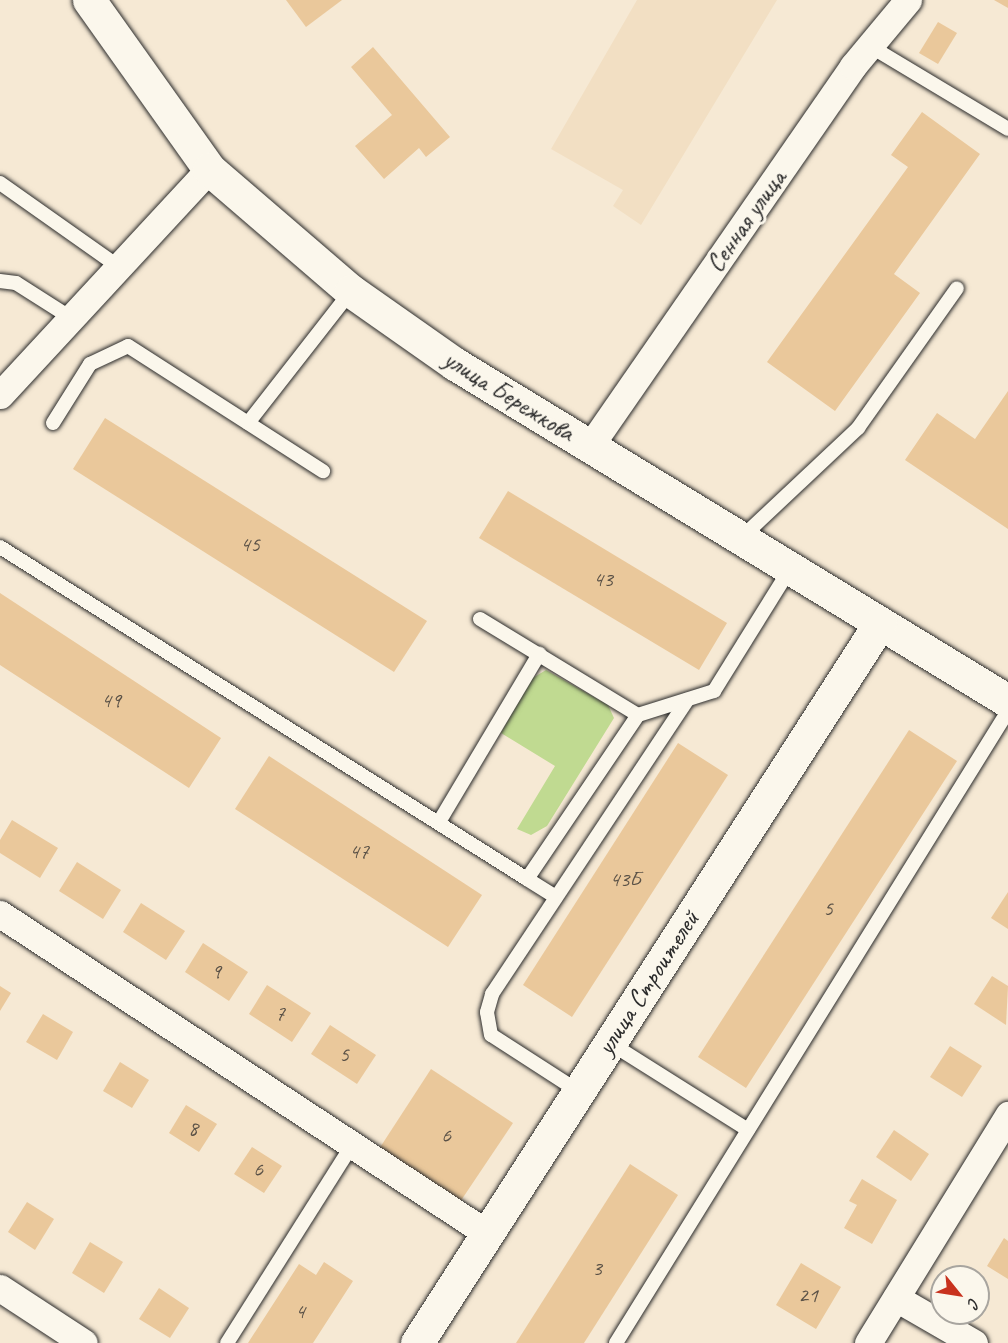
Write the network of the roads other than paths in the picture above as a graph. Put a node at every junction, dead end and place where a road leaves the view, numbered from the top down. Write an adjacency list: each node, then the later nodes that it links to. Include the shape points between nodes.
1 (89, 0): 5 (street, улица Бережкова)
2 (908, 0): 3 (street, Сенная улица)
3 (870, 46): 4 (lane); 15 (street, Сенная улица)
4 (1008, 129)
5 (209, 169): 7 (street); 10 (street, улица Бережкова)
6 (0, 183): 7 (lane)
7 (119, 267): 11 (street)
8 (0, 281): 11 (lane, via 15,283)
9 (957, 288): 17 (lane, via 858,428)
10 (351, 291): 14 (lane); 15 (street, улица Бережкова, via 455,364)
11 (71, 318): 12 (street)
12 (0, 395)
13 (53, 423): 14 (lane, via 90,364 128,346)
14 (248, 423): 16 (lane)
15 (590, 446): 17 (street, улица Бережкова)
16 (323, 471)
17 (741, 538): 19 (street, улица Бережкова)
18 (0, 547): 27 (lane)
19 (790, 568): 21 (street, улица Бережкова); 23 (lane, via 714,691)
20 (480, 619): 22 (lane)
21 (879, 623): 24 (street, улица Бережкова); 31 (street, улица Строителей)
22 (539, 654): 26 (lane); 27 (lane)
23 (687, 700): 26 (lane); 29 (lane)
24 (1008, 701)
25 (1008, 711): 34 (lane)
26 (638, 715): 28 (lane)
27 (439, 822): 28 (lane)
28 (527, 879): 29 (lane)
29 (556, 897): 32 (lane, via 492,994 486,1012 491,1035)
30 (0, 914): 35 (street)
31 (610, 1043): 32 (street, улица Строителей); 34 (lane)
32 (579, 1091): 36 (street, улица Строителей)
33 (1008, 1115): 38 (street)
34 (748, 1130): 42 (lane)
35 (352, 1145): 36 (street); 40 (lane)
36 (488, 1234): 41 (street, улица Строителей)
37 (0, 1288): 39 (street)
38 (896, 1298): 43 (street); 44 (street)
39 (84, 1343)
40 (227, 1343)
41 (417, 1343)
42 (616, 1343)
43 (868, 1343)
44 (974, 1343)

